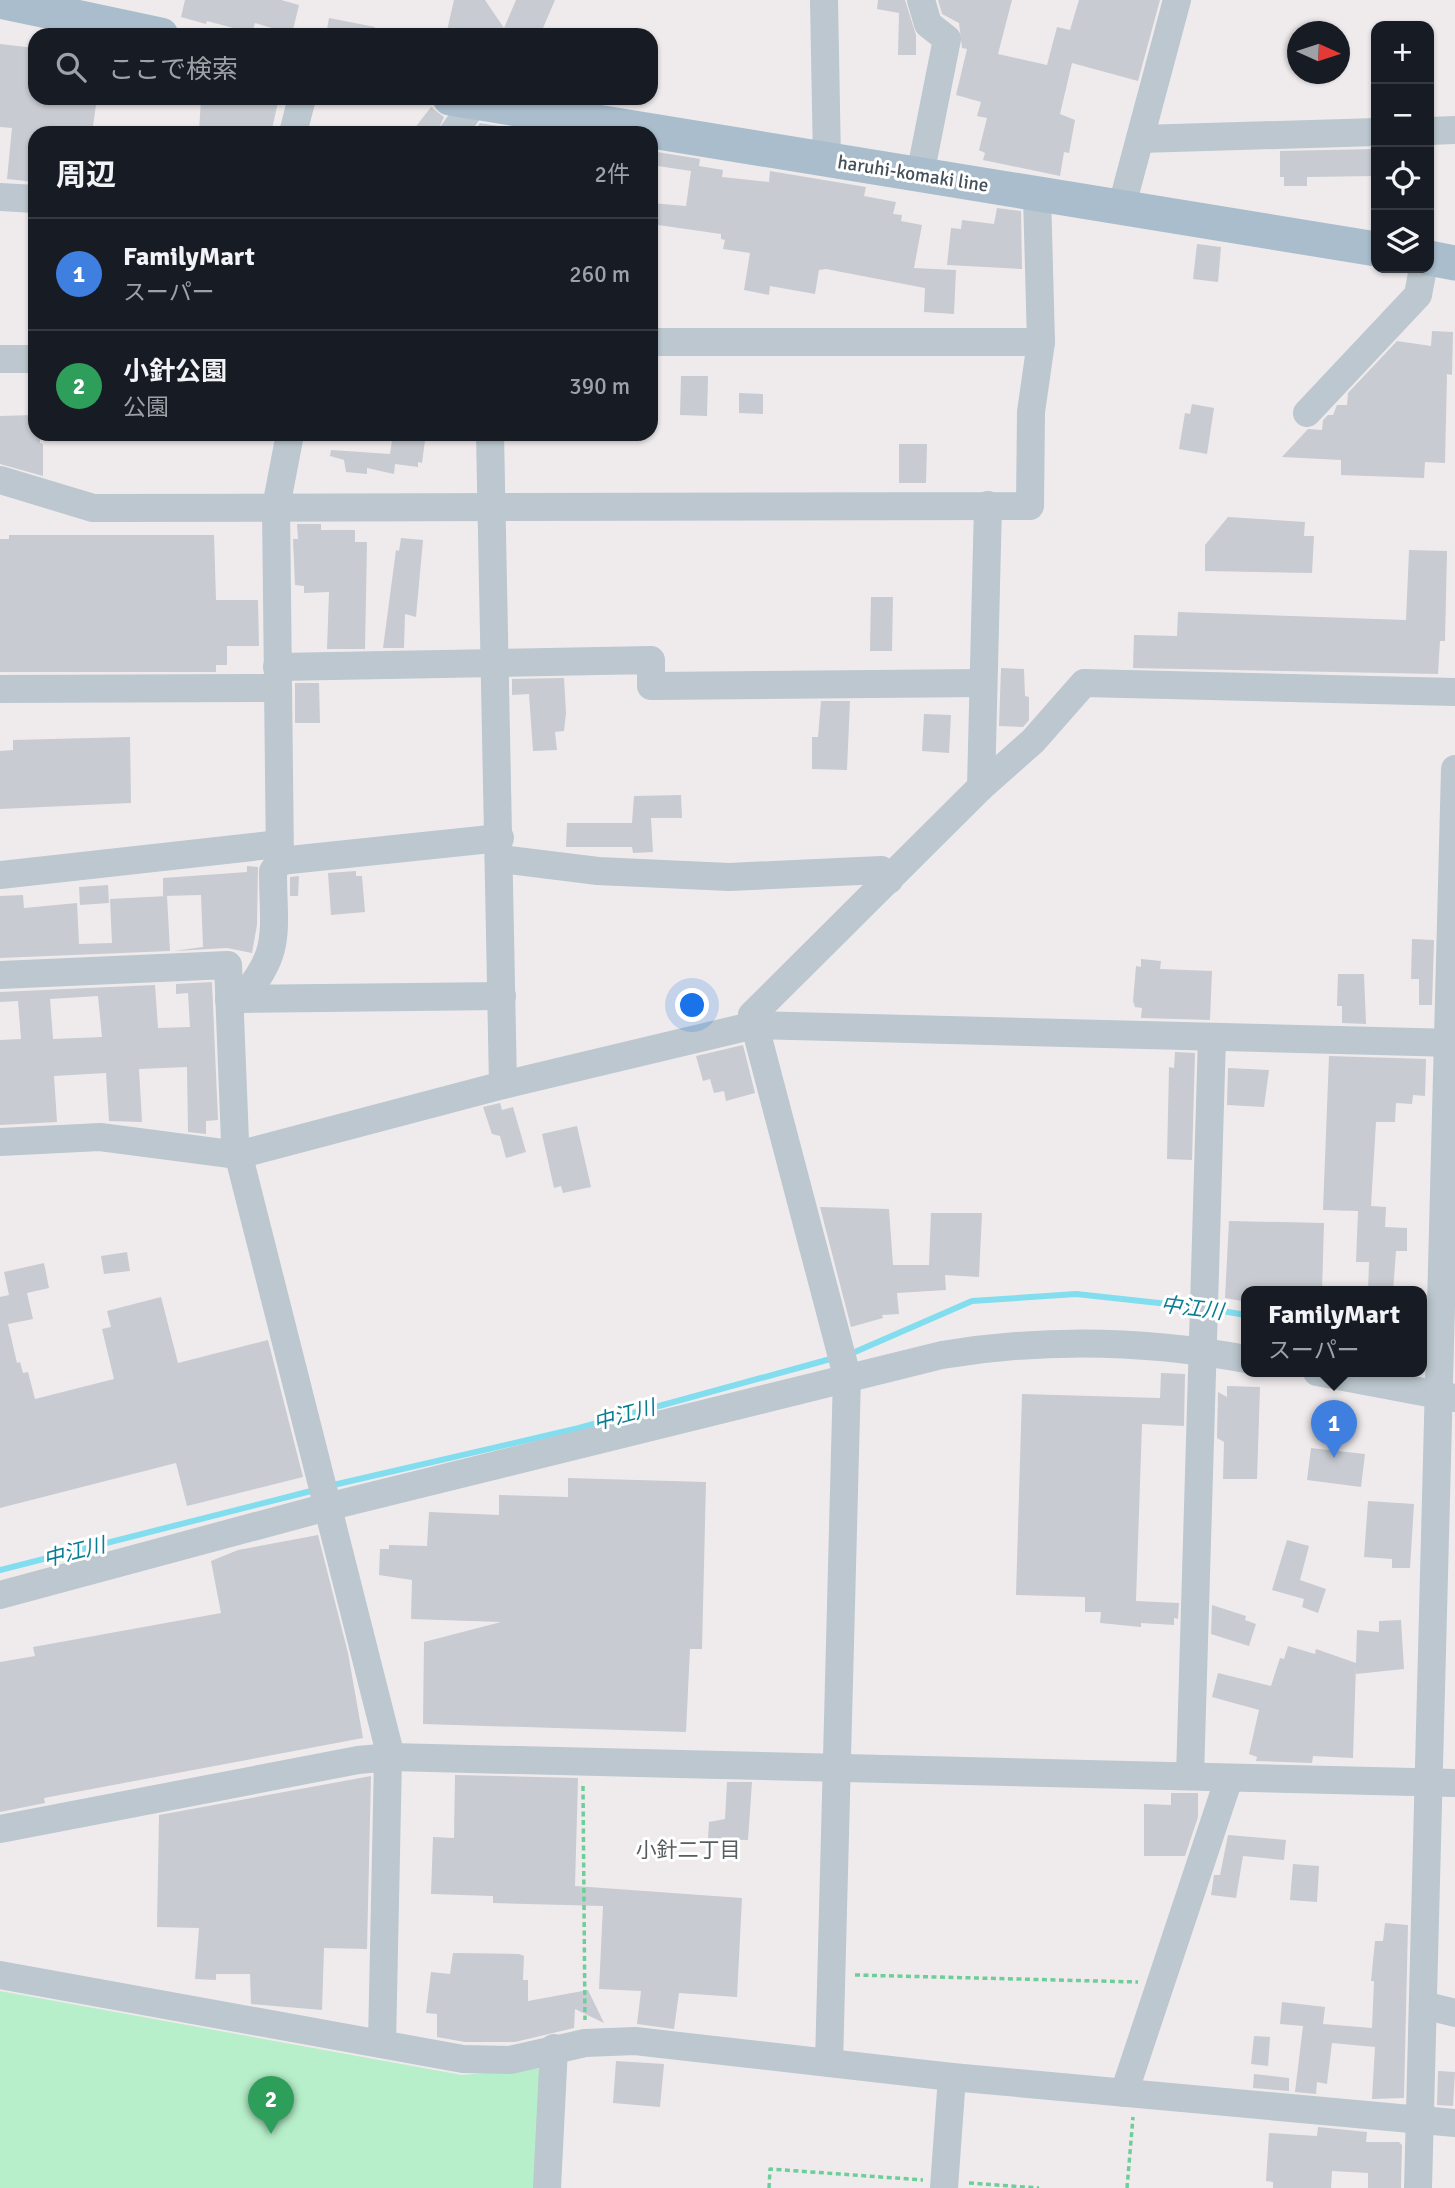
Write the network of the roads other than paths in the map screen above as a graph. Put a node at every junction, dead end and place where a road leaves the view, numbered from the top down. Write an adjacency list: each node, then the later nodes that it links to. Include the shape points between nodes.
1 (824, 0): 17 (street)
2 (922, 0): 18 (street, via 928,24 947,40)
3 (1177, 0): 16 (street)
4 (5, 1): 5 (main road)
5 (129, 28)
6 (300, 105): 9 (street)
7 (461, 105): 10 (street)
8 (487, 105): 11 (main road, haruhi-komaki line)
9 (295, 126)
10 (455, 126)
11 (617, 126)
12 (1455, 130): 13 (street)
13 (1434, 131)
14 (1371, 132): 16 (street)
15 (658, 133): 17 (main road, haruhi-komaki line)
16 (1140, 139): 22 (street)
17 (827, 160): 18 (main road, haruhi-komaki line)
18 (920, 175): 19 (main road, haruhi-komaki line)
19 (1037, 195): 22 (main road, haruhi-komaki line); 28 (street)
20 (0, 197): 21 (street)
21 (28, 199)
22 (1121, 209): 23 (main road, haruhi-komaki line)
23 (1371, 248)
24 (1434, 259): 25 (main road)
25 (1455, 263)
26 (1422, 273): 31 (street, via 1419,295)
27 (658, 342): 28 (street)
28 (1041, 342): 36 (street, via 1031,412 1030,506)
29 (0, 359): 30 (street)
30 (28, 359)
31 (1307, 413)
32 (289, 441): 37 (street)
33 (490, 441): 35 (street)
34 (0, 480): 37 (street, via 93,508)
35 (491, 505): 36 (street); 37 (street); 38 (street)
36 (988, 505): 40 (street)
37 (276, 506): 39 (street)
38 (495, 663): 39 (street); 40 (street, via 651,660 651,686); 45 (street)
39 (277, 678): 41 (street); 46 (street)
40 (984, 683): 44 (street)
41 (0, 689)
42 (1455, 692): 44 (street, via 1084,683 1033,741)
43 (1455, 769): 54 (street)
44 (981, 787): 48 (street)
45 (500, 848): 46 (street); 48 (street, via 598,871 729,877 881,870); 50 (street)
46 (280, 852): 47 (street); 51 (street, via 274,871 273,951 262,975)
47 (0, 874)
48 (889, 880): 52 (street, via 752,1015)
49 (0, 975): 51 (street, via 229,965)
50 (502, 996): 51 (street); 55 (street)
51 (235, 1000): 57 (street)
52 (755, 1025): 53 (street); 55 (street); 60 (street)
53 (1212, 1037): 54 (street); 58 (street)
54 (1452, 1043): 62 (street, via 1441,1364)
55 (503, 1085): 57 (street)
56 (0, 1142): 57 (street, via 100,1137)
57 (237, 1155): 63 (street)
58 (1204, 1343): 59 (street); 60 (street, via 1033,1343); 67 (street)
59 (1241, 1357)
60 (843, 1363): 63 (street); 66 (street)
61 (1343, 1377): 62 (street)
62 (1448, 1397): 69 (street)
63 (324, 1494): 64 (street); 65 (street)
64 (0, 1595)
65 (390, 1758): 66 (street); 70 (street, via 358,1760); 74 (street)
66 (839, 1768): 67 (street); 76 (street)
67 (1190, 1776): 68 (street)
68 (1229, 1778): 69 (street); 78 (street)
69 (1441, 1783): 72 (street)
70 (0, 1829)
71 (0, 1975): 74 (street)
72 (1423, 2005): 73 (street); 79 (street)
73 (1455, 2013)
74 (382, 2044): 75 (street, via 463,2059 510,2060)
75 (554, 2048): 76 (street, via 635,2041); 82 (street)
76 (829, 2063): 77 (street)
77 (952, 2077): 78 (street); 81 (street)
78 (1129, 2093): 79 (street)
79 (1420, 2120): 80 (street); 83 (street)
80 (1455, 2123)
81 (944, 2185)
82 (547, 2188)
83 (1418, 2188)

